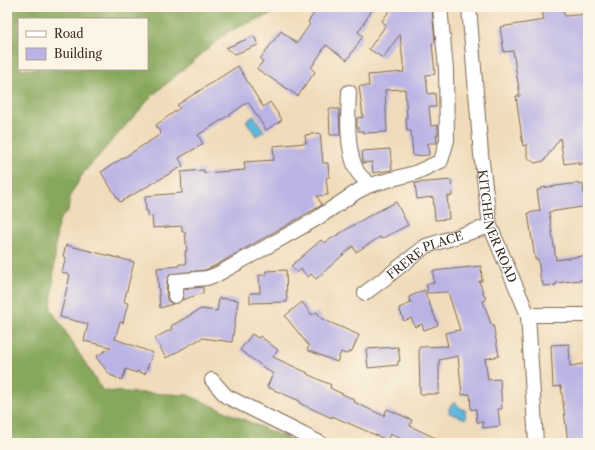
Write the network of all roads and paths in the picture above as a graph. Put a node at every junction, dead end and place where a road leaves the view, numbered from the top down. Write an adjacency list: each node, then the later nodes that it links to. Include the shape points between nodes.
1 (440, 7): 4 (street, via 446,69 447,140 441,161 415,173)
2 (469, 7): 5 (street, KITCHENER ROAD, via 480,154)
3 (349, 92): 4 (street, via 350,151 356,170)
4 (370, 185): 7 (street, via 316,219 218,274 207,278 175,281)
5 (490, 226): 6 (street, FRERE PLACE, via 426,246); 8 (street, KITCHENER ROAD)
6 (364, 293)
7 (175, 296)
8 (528, 315): 9 (street); 12 (street, KITCHENER ROAD)
9 (588, 315)
10 (212, 380): 11 (street, via 226,396)
11 (320, 443)
12 (536, 443)

